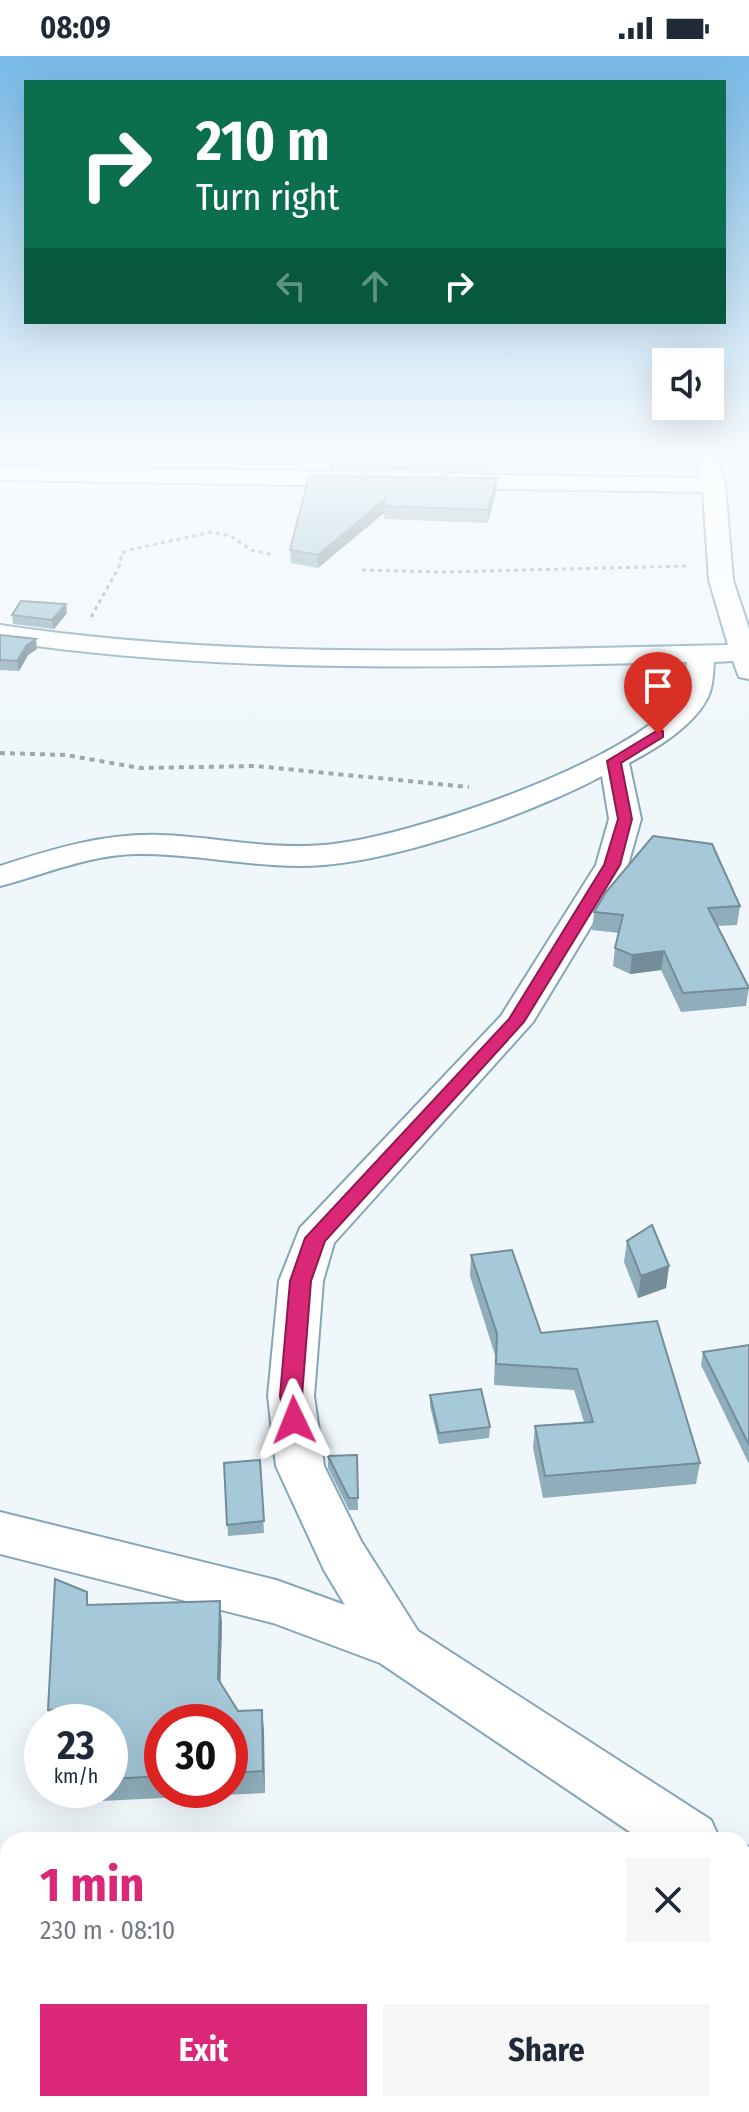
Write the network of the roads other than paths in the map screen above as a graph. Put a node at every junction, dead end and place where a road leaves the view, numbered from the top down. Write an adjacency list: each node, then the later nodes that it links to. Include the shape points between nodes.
1 (719, 549): 4 (street, via 721,580)
2 (0, 633): 3 (street, via 178,652 440,659)
3 (701, 656): 4 (street); 5 (street, via 695,697 671,725)
4 (748, 659)
5 (614, 761): 6 (street, via 434,831 354,852 106,847); 8 (street, via 625,819 612,865 515,1022 315,1238 301,1281 291,1396 300,1466 342,1555)
6 (0, 876)
7 (0, 1533): 8 (street, via 276,1602)
8 (399, 1647): 9 (street)
9 (679, 1832)

